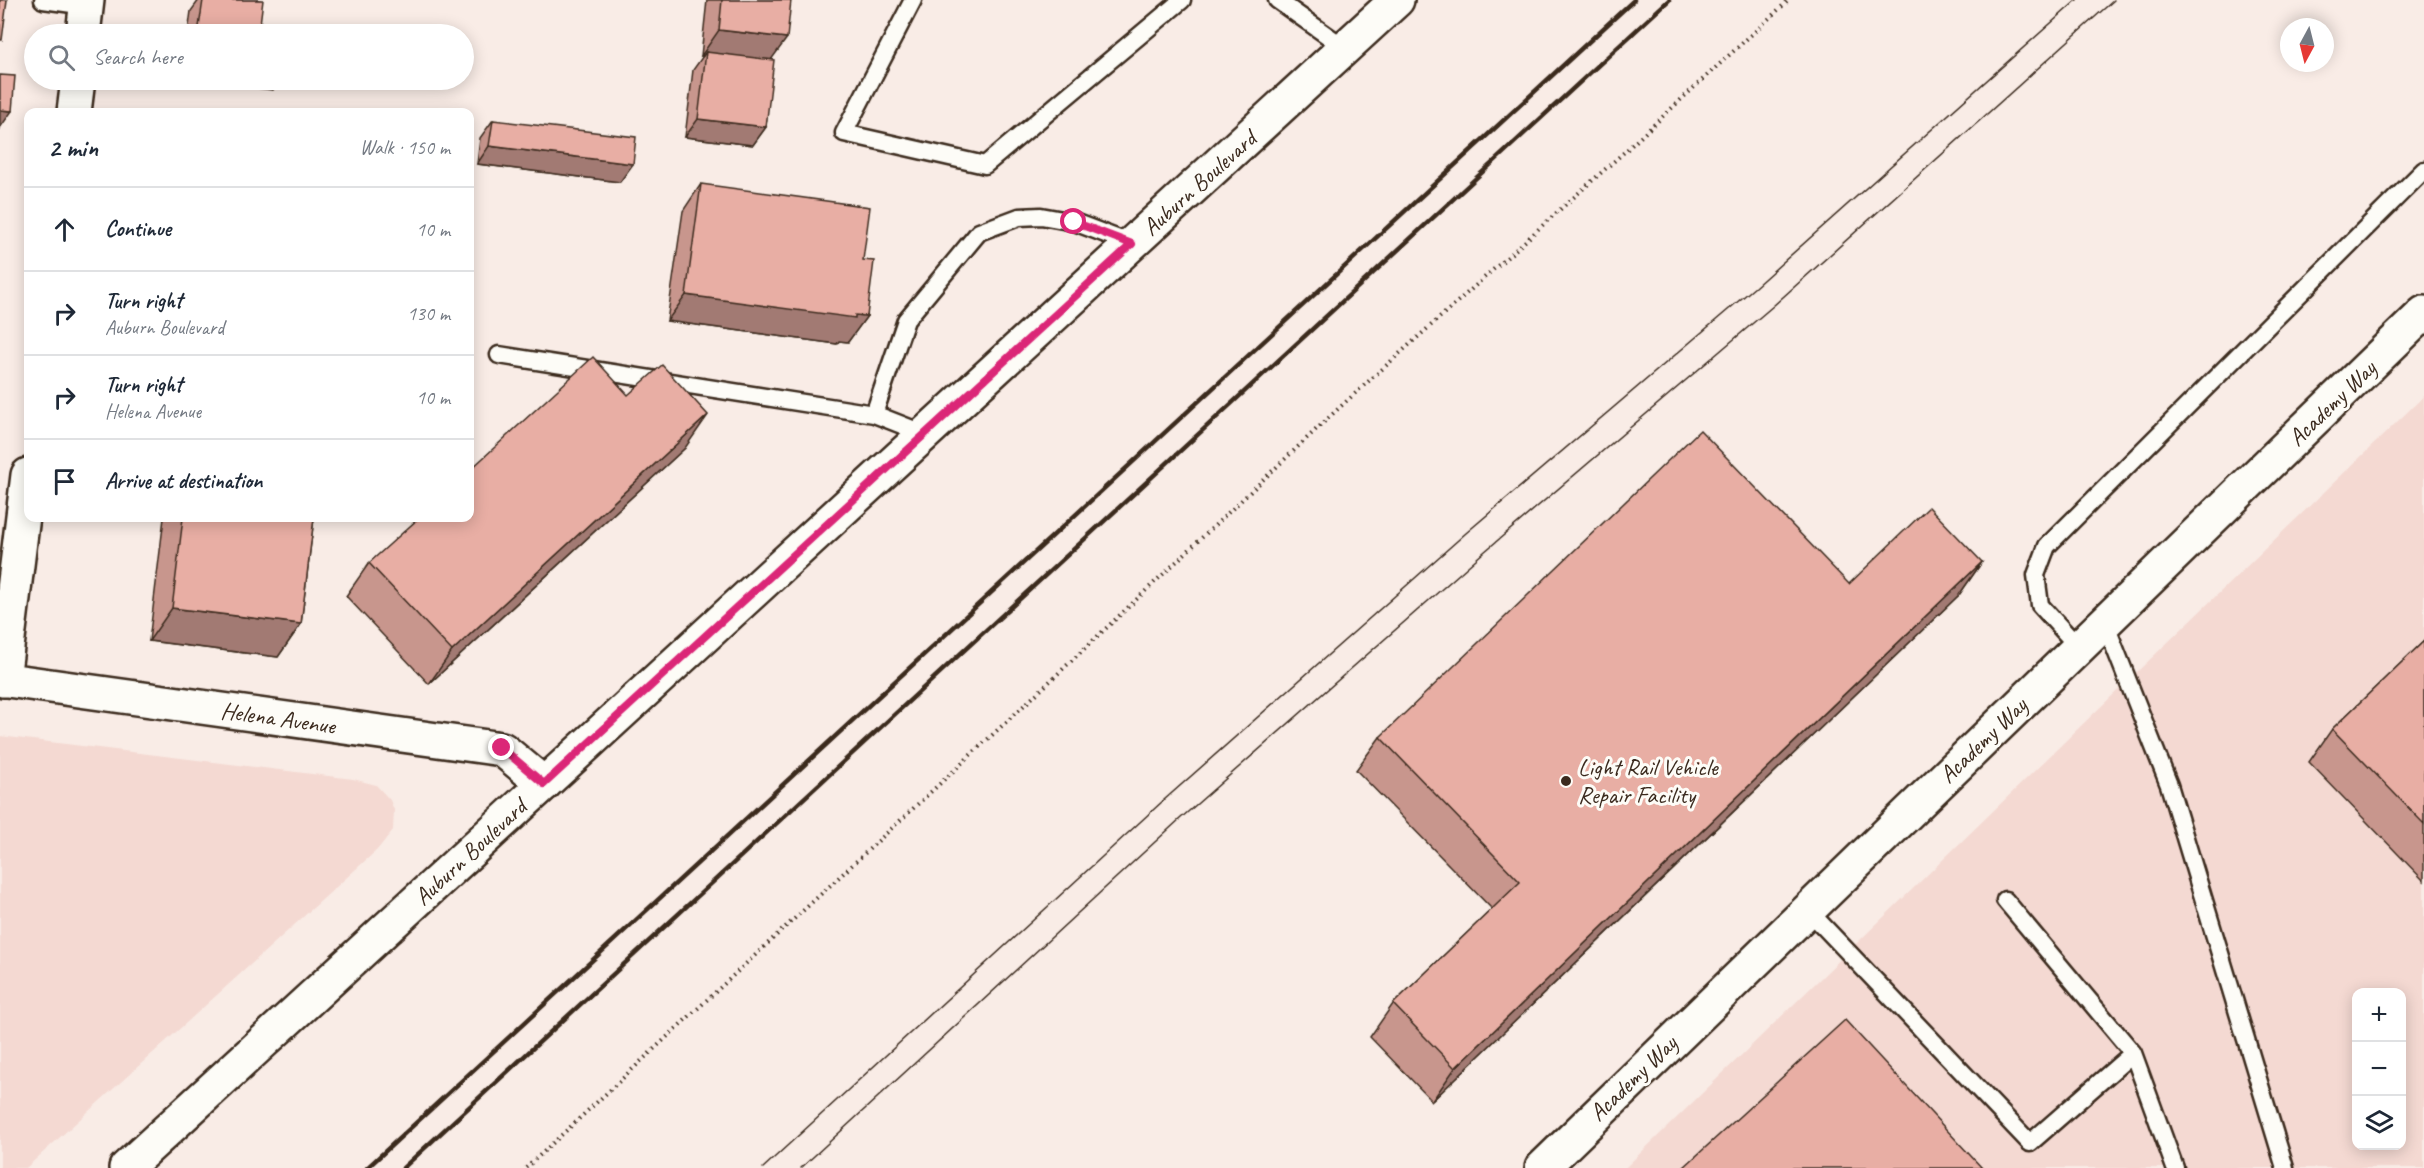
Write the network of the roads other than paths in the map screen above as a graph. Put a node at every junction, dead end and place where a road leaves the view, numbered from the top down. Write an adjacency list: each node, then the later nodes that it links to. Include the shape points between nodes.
1 (43, 0): 6 (lane)
2 (913, 0): 3 (lane, via 844,133 986,165)
3 (1182, 0)
4 (1277, 0): 7 (lane)
5 (1397, 0): 7 (street, Auburn Boulevard)
6 (86, 13)
7 (1345, 48): 11 (street, Auburn Boulevard)
8 (77, 90): 9 (street)
9 (74, 108)
10 (2424, 170): 18 (lane, via 2047,546 2036,575 2040,605)
11 (1132, 244): 14 (lane, via 1074,222 1041,216 1019,217 980,232 906,320); 15 (street, Auburn Boulevard)
12 (2424, 313): 17 (street, Academy Way)
13 (499, 355): 14 (lane)
14 (874, 414): 15 (lane)
15 (925, 434): 20 (street, Auburn Boulevard)
16 (24, 505): 19 (street)
17 (2105, 623): 18 (street, Academy Way); 27 (lane, via 2169,785)
18 (2079, 648): 22 (street, Academy Way)
19 (1, 680): 20 (street, Helena Avenue, via 502,748)
20 (544, 784): 24 (street, Auburn Boulevard)
21 (2005, 900): 23 (lane)
22 (1807, 909): 23 (lane, via 2030,1143); 25 (street, Academy Way)
23 (2133, 1053): 26 (lane)
24 (126, 1168)
25 (1542, 1168)
26 (2175, 1168)
27 (2285, 1168)

